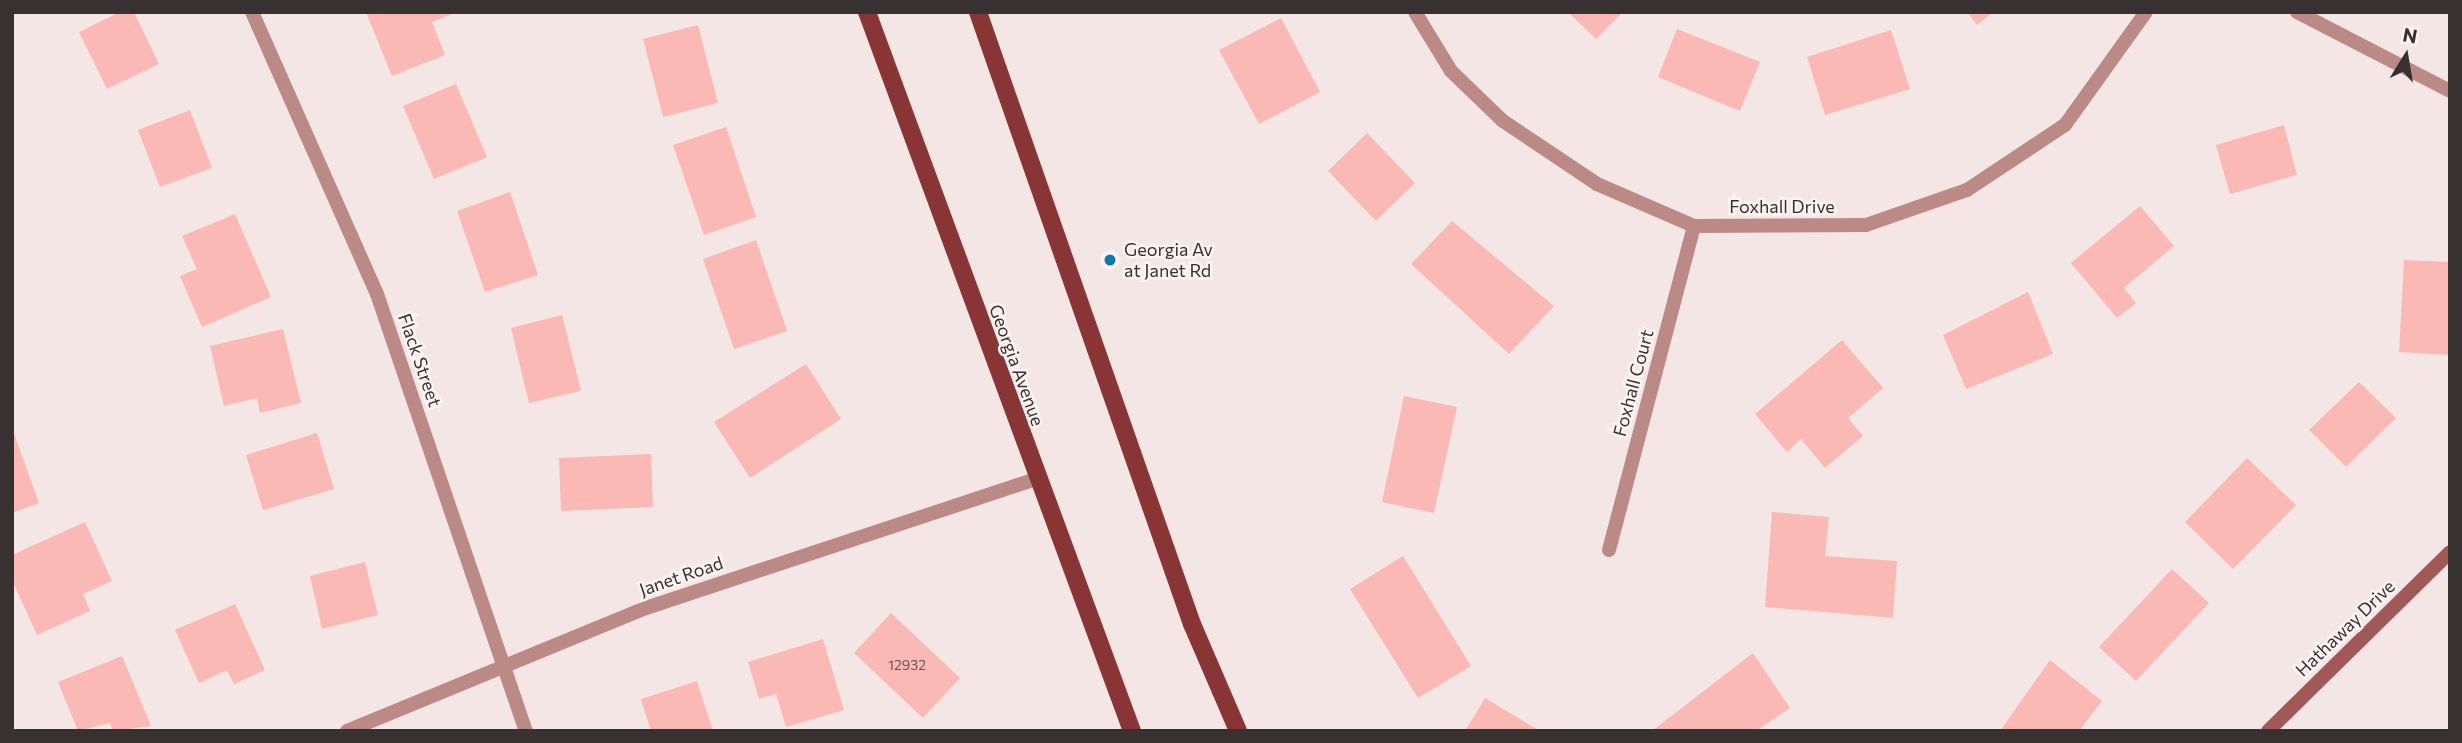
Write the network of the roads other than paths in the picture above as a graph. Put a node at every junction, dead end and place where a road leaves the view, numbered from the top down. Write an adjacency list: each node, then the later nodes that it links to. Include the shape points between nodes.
1 (252, 12): 12 (street, Flack Street, via 377,294)
2 (867, 12): 9 (main road, Georgia Avenue)
3 (978, 12): 16 (main road, via 1192,624)
4 (1415, 12): 8 (street, Foxhall Drive, via 1451,71 1503,121 1597,184)
5 (2146, 12): 8 (street, Foxhall Drive, via 2065,125 1966,190 1866,225)
6 (2297, 12): 7 (street)
7 (2450, 90)
8 (1695, 226): 10 (street, Foxhall Court)
9 (1035, 479): 12 (street, Janet Road, via 646,608); 15 (main road, Georgia Avenue)
10 (1609, 550)
11 (2450, 552): 17 (street, Hathaway Drive)
12 (504, 666): 13 (street, Janet Road); 14 (street, Flack Street)
13 (347, 731)
14 (526, 731)
15 (1132, 731)
16 (1238, 731)
17 (2267, 731)

